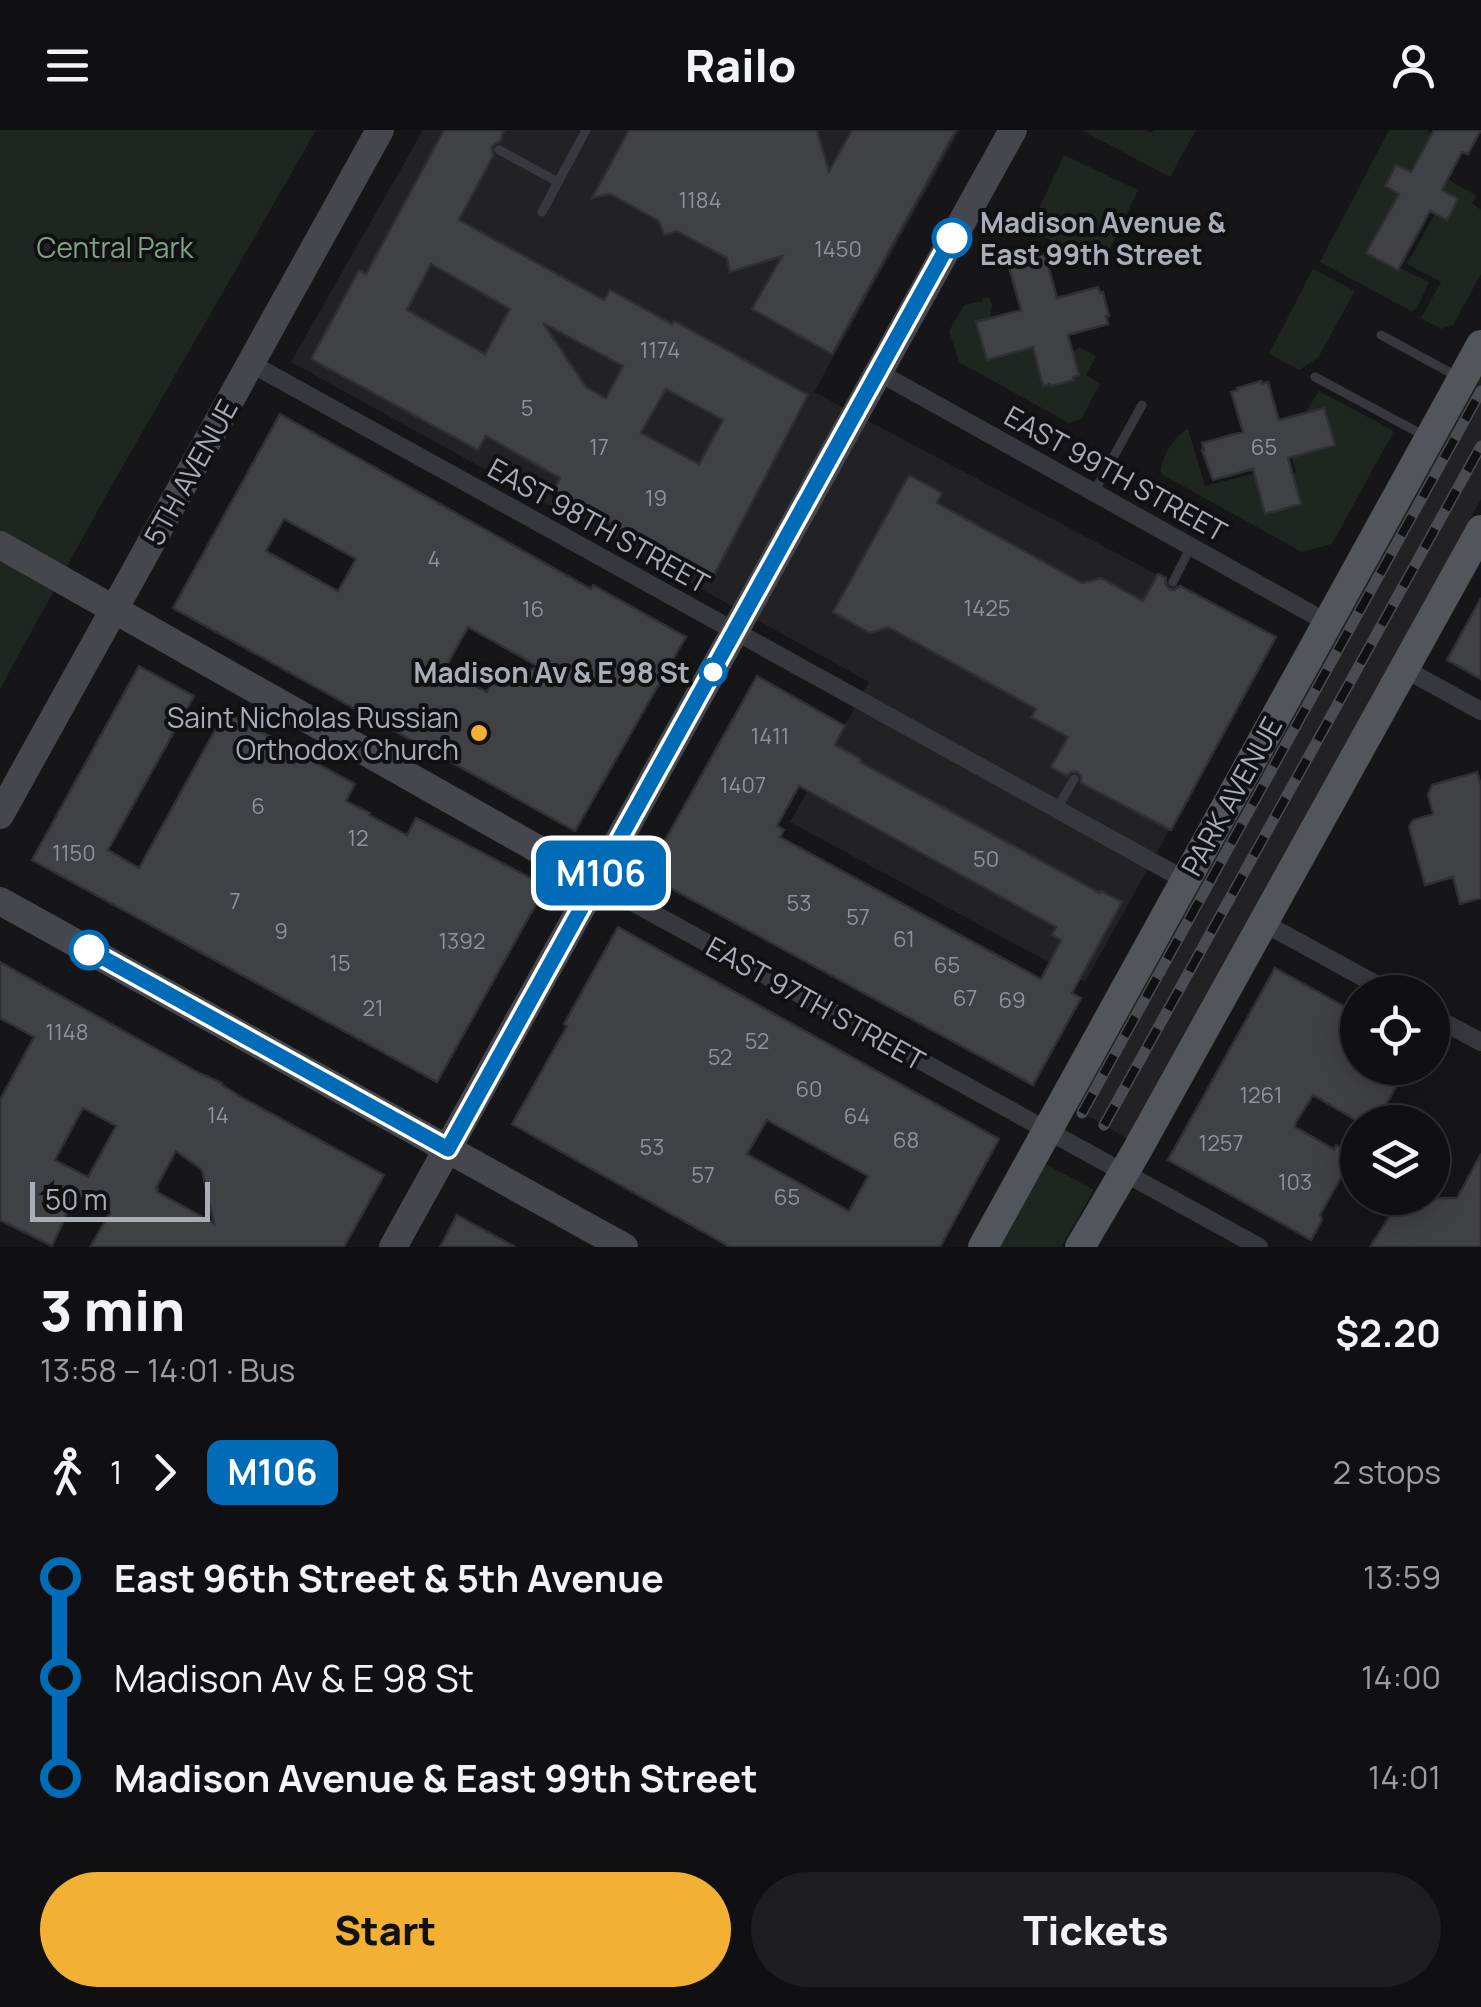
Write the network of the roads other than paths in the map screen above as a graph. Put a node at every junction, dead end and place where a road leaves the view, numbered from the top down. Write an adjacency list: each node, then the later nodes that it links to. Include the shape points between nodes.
1 (380, 130): 9 (main road, 5TH AVENUE)
2 (586, 130): 5 (lane)
3 (1013, 130): 10 (main road)
4 (499, 150): 5 (lane)
5 (558, 182): 6 (lane)
6 (542, 212)
7 (1381, 334): 12 (lane)
8 (1481, 345): 12 (main road, PARK AVENUE)
9 (250, 363): 20 (main road, 5TH AVENUE); 22 (street, EAST 98TH STREET)
10 (878, 372): 15 (street, EAST 99TH STREET); 22 (main road)
11 (1315, 377): 14 (lane)
12 (1462, 379): 14 (main road, PARK AVENUE)
13 (1142, 405): 15 (lane)
14 (1430, 439): 21 (main road, PARK AVENUE)
15 (1094, 492): 18 (street, EAST 99TH STREET)
16 (1481, 530): 23 (main road)
17 (0, 545): 20 (main road, EAST 97TH STREET)
18 (1191, 546): 19 (lane); 21 (street, EAST 99TH STREET)
19 (1173, 582)
20 (114, 610): 27 (main road, 5TH AVENUE); 29 (main road, EAST 97TH STREET)
21 (1328, 622): 28 (main road, PARK AVENUE)
22 (735, 632): 26 (street, EAST 98TH STREET); 29 (main road)
23 (1404, 668): 24 (street); 31 (main road)
24 (1481, 711)
25 (1074, 779): 26 (lane)
26 (1057, 809): 28 (street, EAST 98TH STREET)
27 (0, 815)
28 (1185, 880): 35 (main road, PARK AVENUE)
29 (596, 882): 35 (street, EAST 97TH STREET); 36 (main road)
30 (0, 902): 36 (main road)
31 (1262, 922): 32 (street); 37 (main road)
32 (1359, 975)
33 (1450, 1026): 34 (street)
34 (1481, 1042)
35 (1047, 1130): 37 (street, EAST 97TH STREET); 40 (main road, PARK AVENUE)
36 (448, 1149): 38 (main road); 39 (main road)
37 (1124, 1172): 41 (main road); 42 (street, EAST 97TH STREET)
38 (393, 1247)
39 (624, 1247)
40 (983, 1247)
41 (1080, 1247)
42 (1259, 1247)

